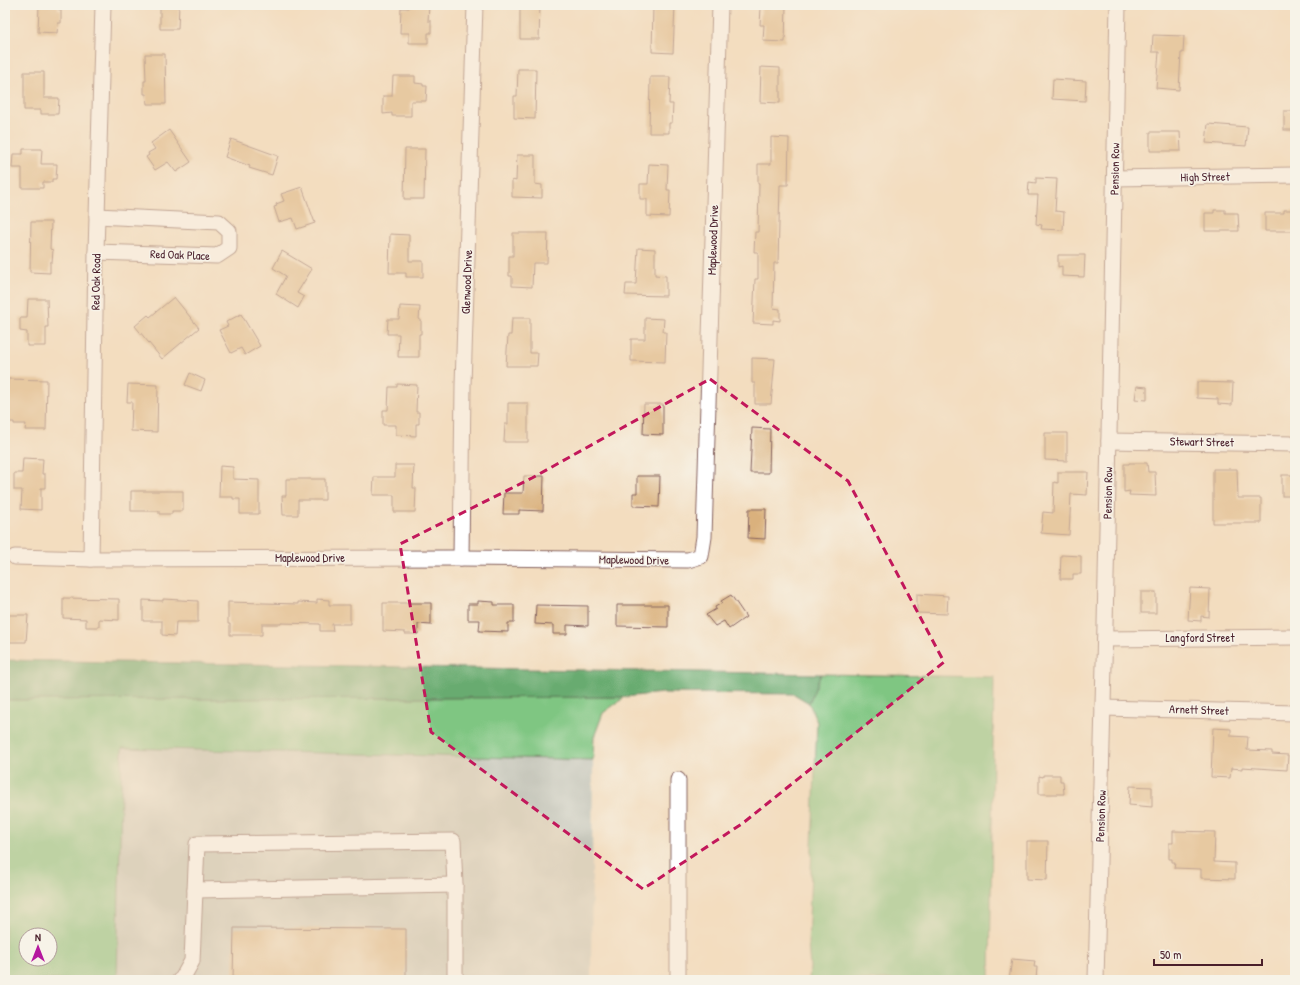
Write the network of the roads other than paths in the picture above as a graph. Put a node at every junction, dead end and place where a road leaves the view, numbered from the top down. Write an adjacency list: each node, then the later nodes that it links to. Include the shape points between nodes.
1 (103, 5): 7 (street, Red Oak Road)
2 (475, 5): 12 (street, Glenwood Drive)
3 (720, 5): 12 (street, Maplewood Drive, via 704,529 701,556 688,560)
4 (1118, 5): 6 (street, Pension Row)
5 (1295, 175): 6 (street, High Street)
6 (1115, 178): 9 (street, Pension Row)
7 (97, 216): 8 (street, Red Oak Road); 8 (street, Red Oak Place, via 219,222 229,231 229,248 217,256)
8 (96, 252): 13 (street, Red Oak Road)
9 (1109, 441): 10 (street, Stewart Street); 15 (street, Pension Row)
10 (1295, 444)
11 (15, 557): 13 (street, Maplewood Drive)
12 (461, 558): 13 (street, Maplewood Drive)
13 (91, 559)
14 (1295, 637): 15 (street, Langford Street)
15 (1105, 639): 16 (street, Pension Row)
16 (1103, 708): 17 (street, Arnett Street); 24 (street, Pension Row)
17 (1295, 713)
18 (678, 780): 23 (street)
19 (455, 885): 20 (street); 20 (street, via 453,841 196,844); 22 (street)
20 (195, 890): 21 (street, via 192,961)
21 (180, 980)
22 (455, 980)
23 (678, 980)
24 (1096, 980)

